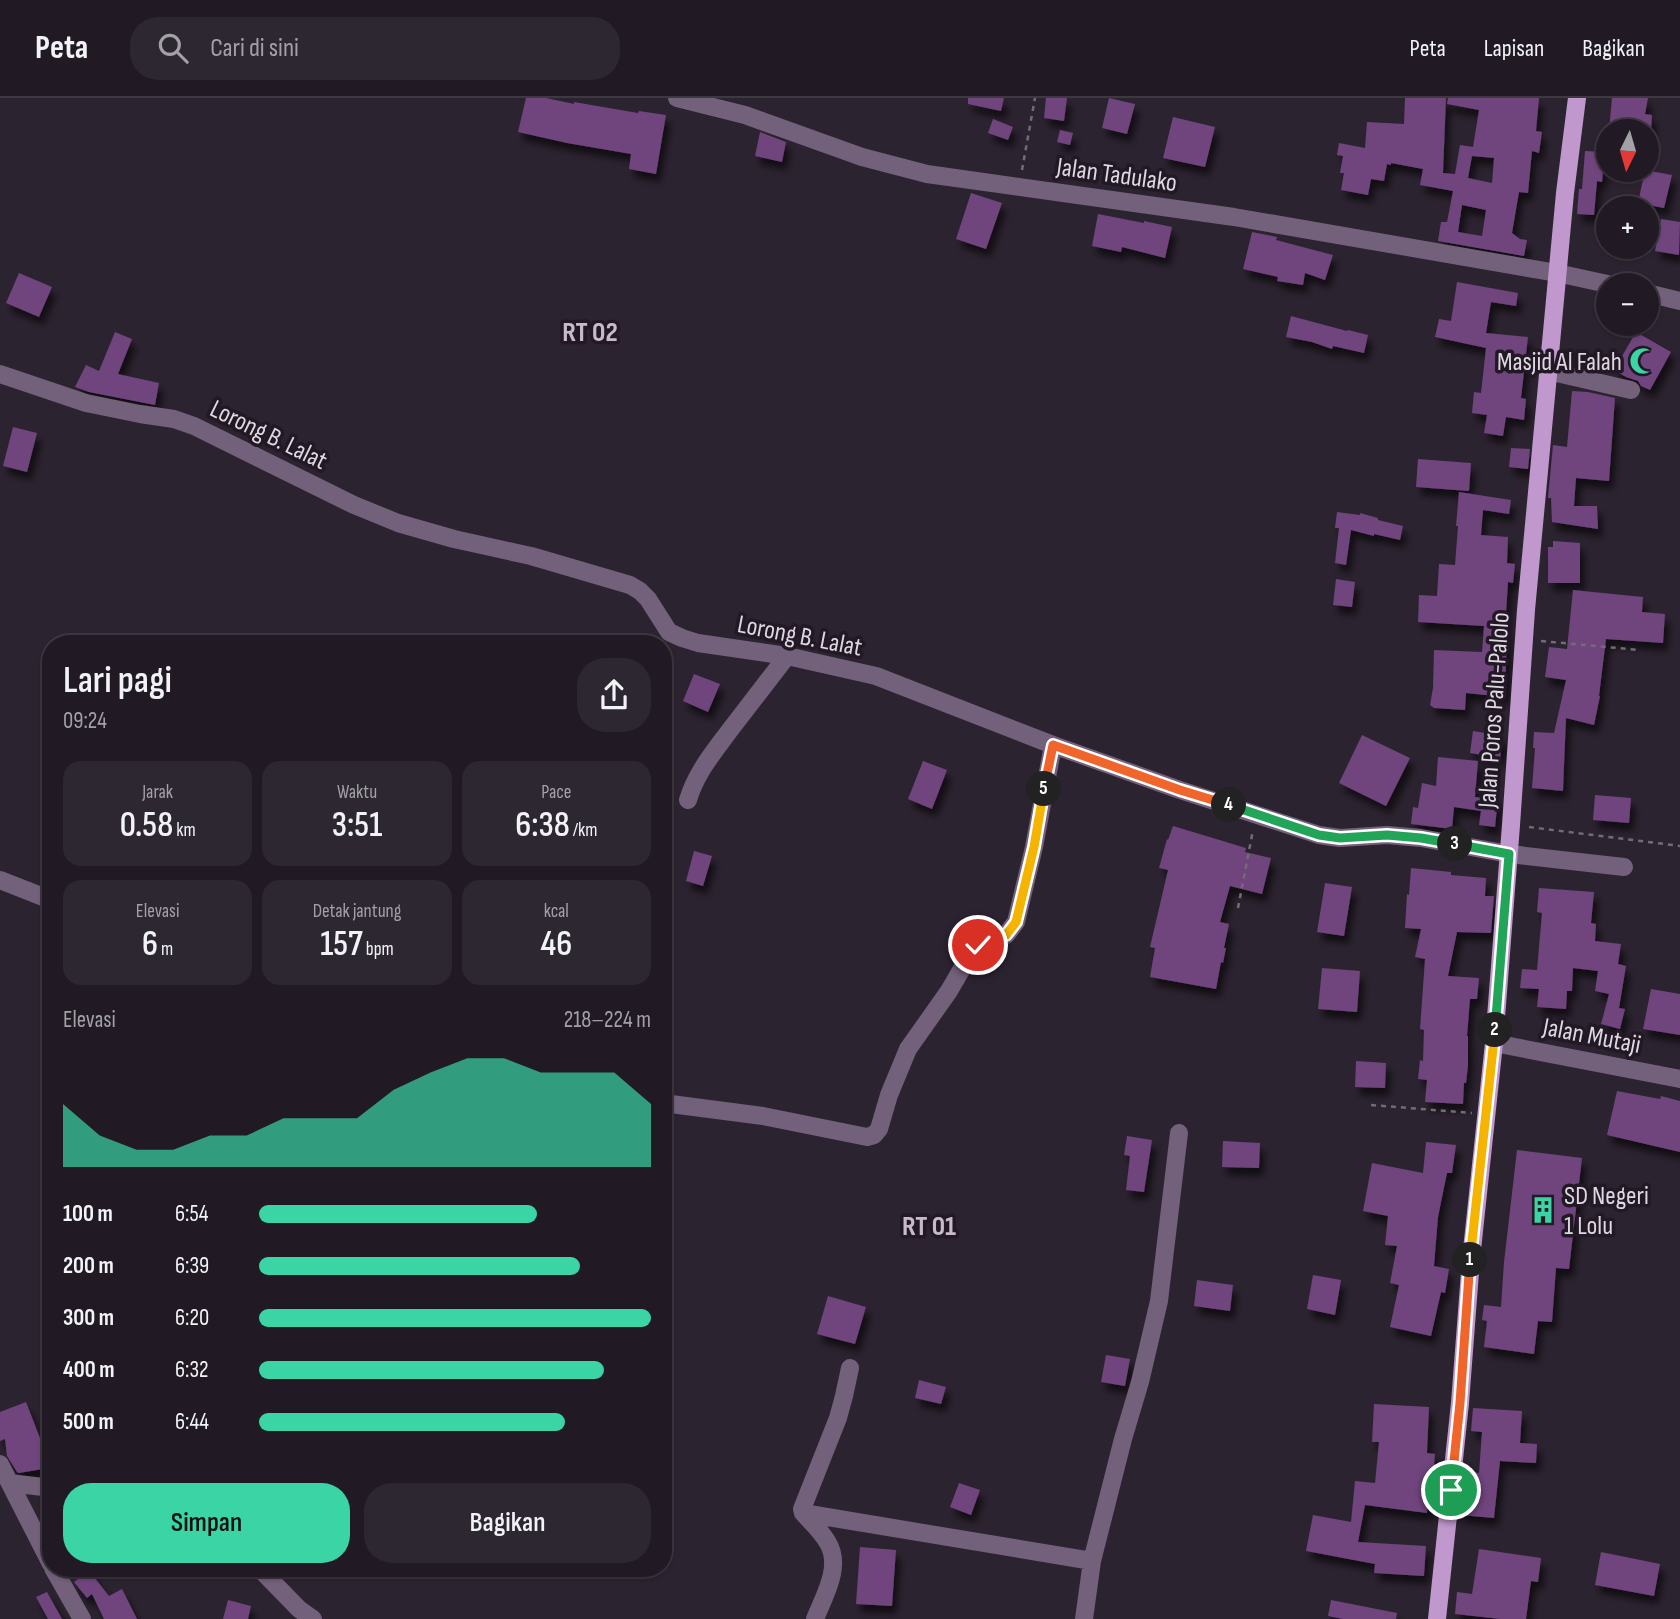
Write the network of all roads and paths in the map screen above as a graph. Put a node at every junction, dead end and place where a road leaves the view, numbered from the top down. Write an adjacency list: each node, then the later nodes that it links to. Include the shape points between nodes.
1 (677, 98): 4 (street, Jalan Tadulako, via 745,115 862,158 927,174)
2 (1035, 98): 4 (path)
3 (1577, 98): 5 (main road, Jalan Poros Palu-Palolo)
4 (1019, 187): 5 (street, Jalan Tadulako, via 1234,216)
5 (1557, 273): 6 (street, Jalan Tadulako); 9 (main road, Jalan Poros Palu-Palolo)
6 (1596, 282)
7 (1659, 296): 8 (street)
8 (1680, 301)
9 (1548, 371): 11 (street); 13 (main road, Jalan Poros Palu-Palolo)
10 (0, 374): 12 (street, Lorong B. Lalat, via 86,403 194,426 398,523 630,585 648,599)
11 (1631, 390)
12 (664, 635)
13 (1524, 639): 15 (path); 20 (main road, Jalan Poros Palu-Palolo)
14 (672, 640): 16 (street, Lorong B. Lalat)
15 (1639, 650)
16 (788, 656): 17 (street, Lorong B. Lalat, via 876,676); 18 (street, via 712,754)
17 (1053, 745): 19 (street, Lorong B. Lalat); 29 (street, via 1016,922 1006,935 978,945 971,953 908,1049 874,1135 867,1138 763,1116)
18 (688, 800)
19 (1256, 813): 22 (street, Lorong B. Lalat, via 1330,837 1421,838); 26 (path)
20 (1511, 825): 21 (path); 22 (main road, Jalan Poros Palu-Palolo)
21 (1680, 846)
22 (1509, 854): 23 (street, Lorong B. Lalat); 27 (main road, Jalan Poros Palu-Palolo)
23 (1623, 867)
24 (0, 880): 25 (street)
25 (42, 896)
26 (1238, 908)
27 (1494, 1043): 28 (street, Jalan Mutaji); 31 (main road, Jalan Poros Palu-Palolo)
28 (1680, 1079)
29 (672, 1104)
30 (1371, 1105): 31 (path)
31 (1486, 1114): 46 (main road, Jalan Poros Palu-Palolo)
32 (1178, 1133): 39 (street, via 1159,1301)
33 (850, 1368): 37 (street, via 838,1418)
34 (0, 1464): 35 (street)
35 (10, 1483): 36 (street); 38 (street)
36 (42, 1487)
37 (803, 1513): 39 (street); 44 (street, via 830,1545 833,1557 833,1573)
38 (42, 1546)
39 (1092, 1561): 45 (street)
40 (58, 1577): 42 (street)
41 (267, 1577): 43 (street)
42 (82, 1619)
43 (313, 1619)
44 (815, 1619)
45 (1084, 1619)
46 (1437, 1619)

